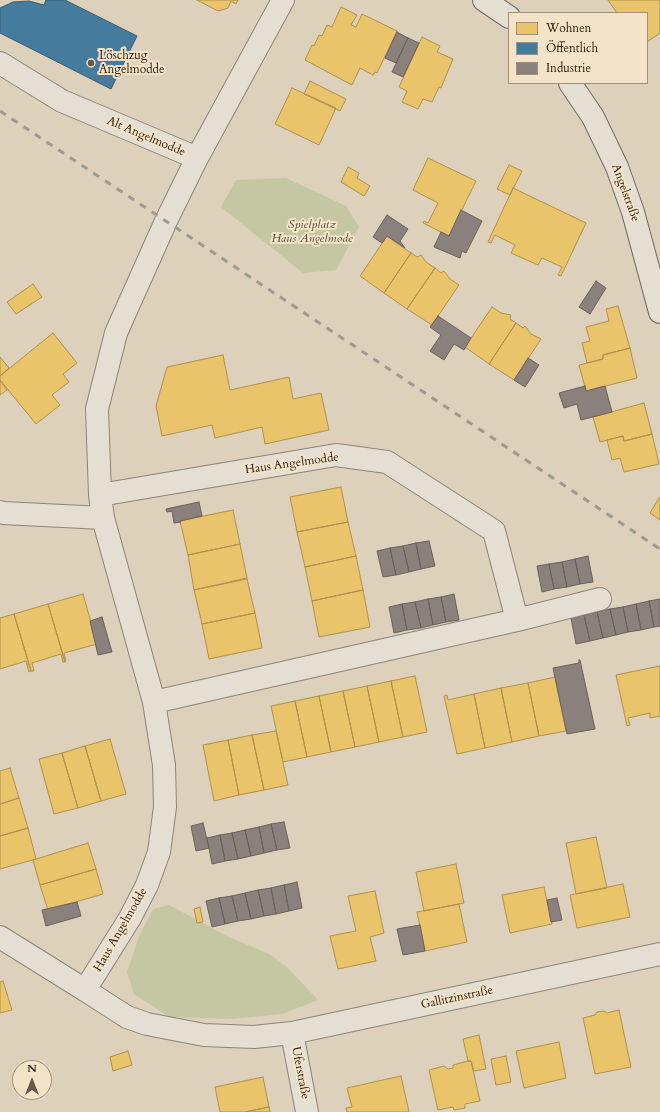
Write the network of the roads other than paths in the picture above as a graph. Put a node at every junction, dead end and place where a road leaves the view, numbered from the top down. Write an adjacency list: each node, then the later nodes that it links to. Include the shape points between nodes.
1 (283, 0): 6 (street, Alt Angelmodde)
2 (484, 0): 3 (street)
3 (508, 16)
4 (0, 63): 6 (street, Alt Angelmodde, via 62,101)
5 (571, 84): 7 (street, Angelstraße, via 592,117 617,167 633,212)
6 (197, 158): 8 (street, Haus Angelmodde, via 116,333 97,409)
7 (660, 312)
8 (100, 494): 10 (street, Haus Angelmodde); 12 (street, Haus Angelmodde, via 336,455 387,462 494,531)
9 (0, 512): 10 (street)
10 (103, 518): 13 (street, Haus Angelmodde)
11 (600, 599): 12 (street)
12 (517, 620): 13 (street)
13 (154, 702): 16 (street, Haus Angelmodde, via 164,765 165,807 159,852 147,885 130,918)
14 (0, 937): 16 (street)
15 (660, 954): 17 (street, Gallitzinstraße)
16 (85, 990): 17 (street, Gallitzinstraße, via 127,1017 147,1024 204,1035 254,1037)
17 (292, 1033): 18 (street, Uferstraße)
18 (307, 1112)

